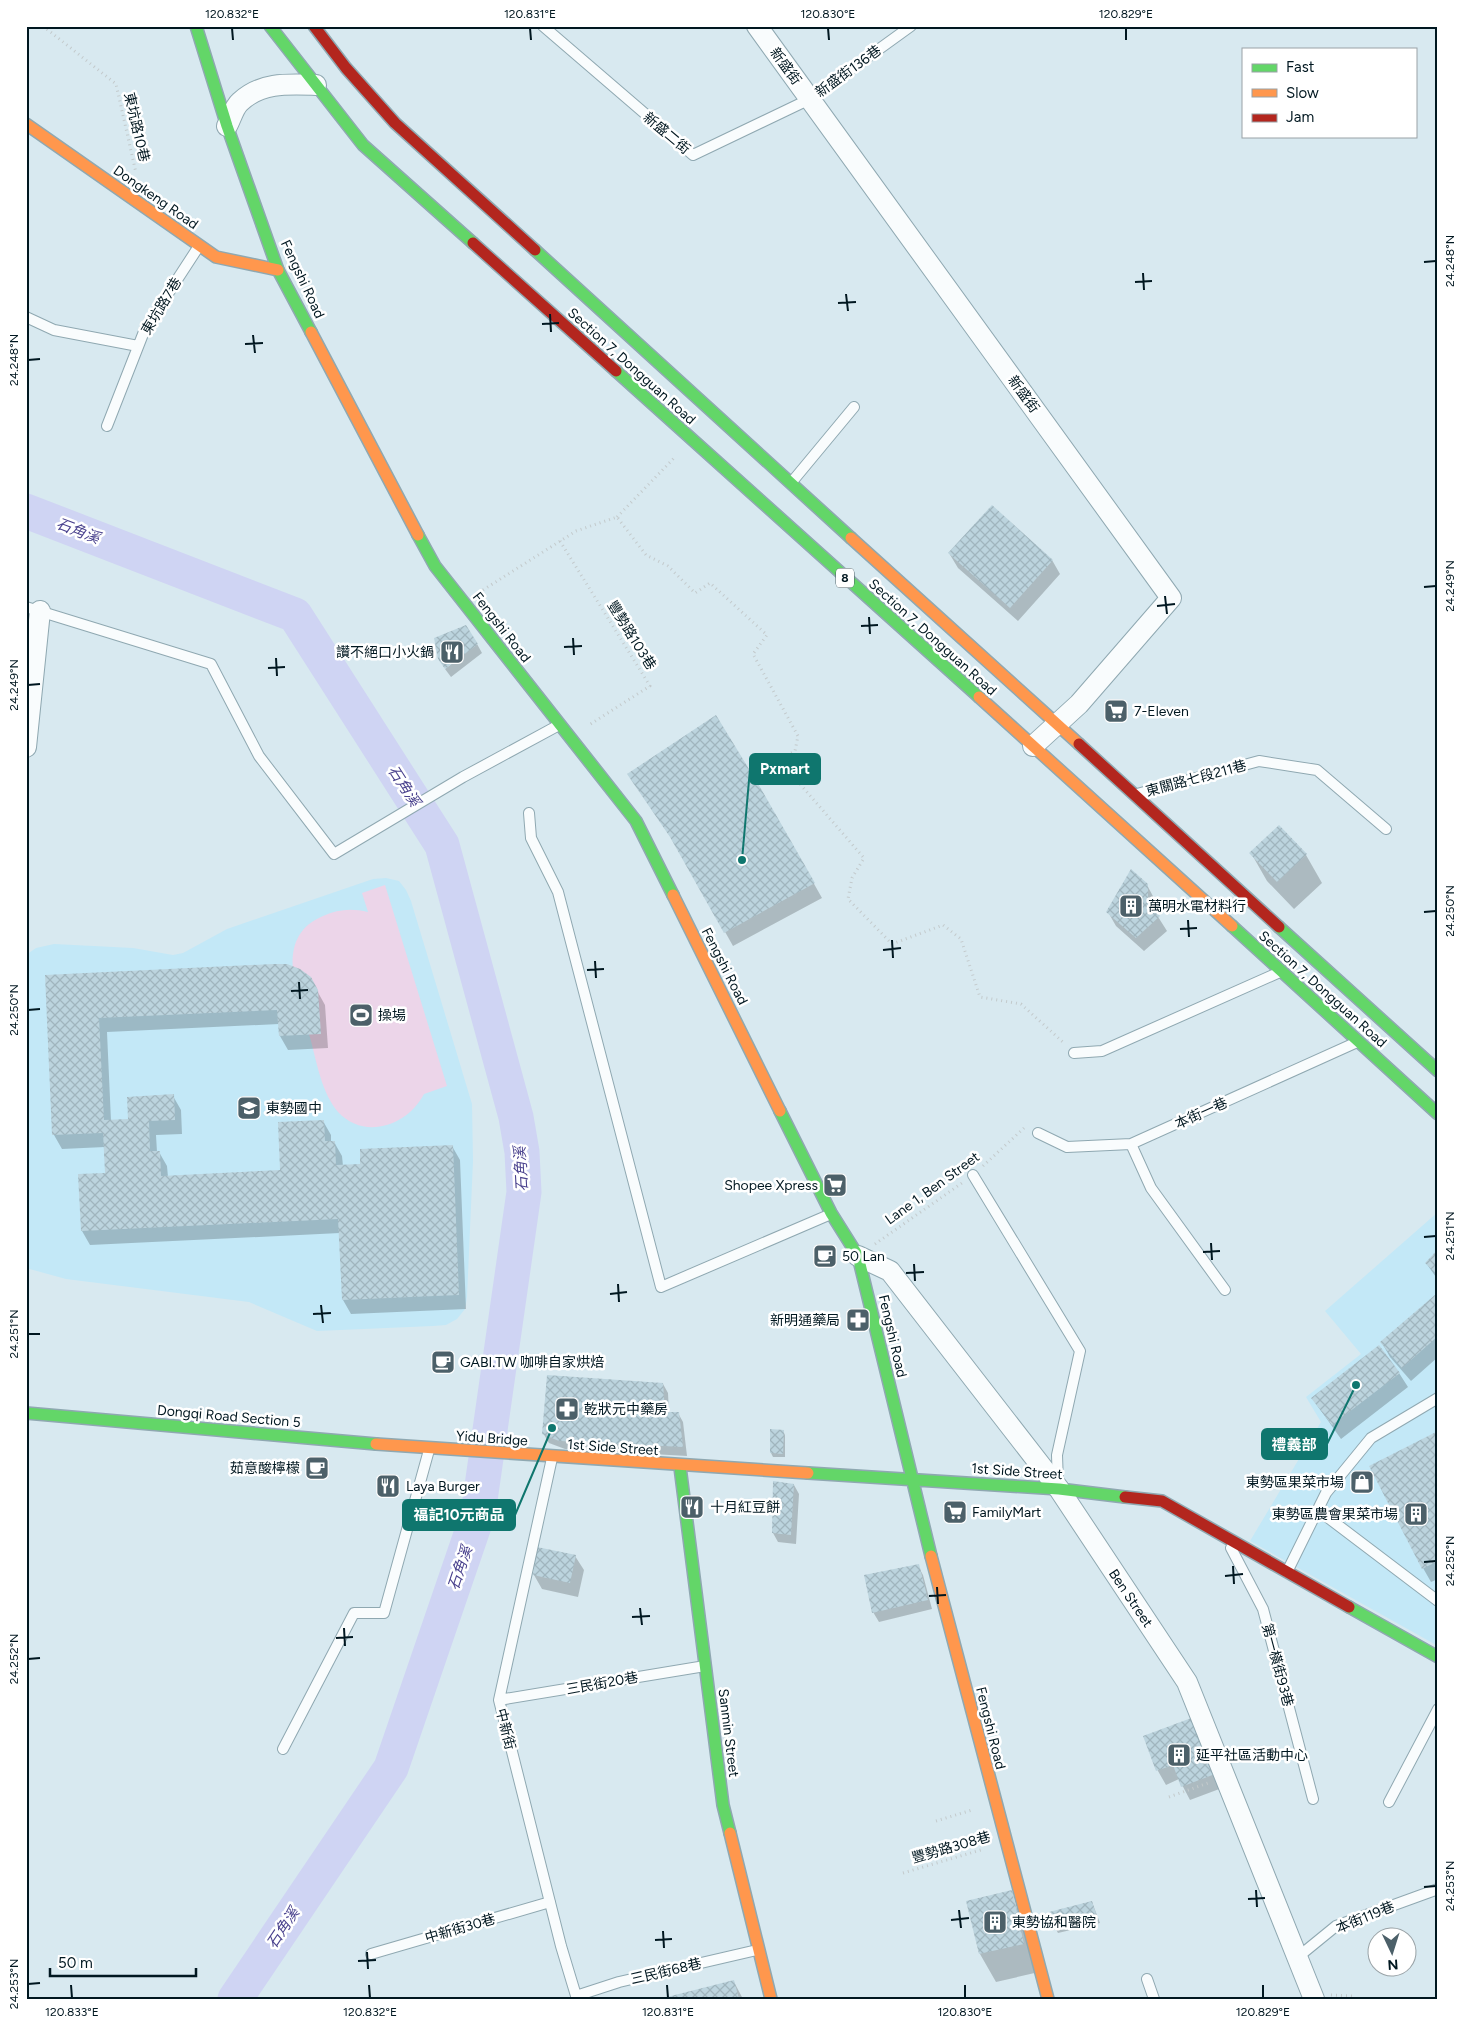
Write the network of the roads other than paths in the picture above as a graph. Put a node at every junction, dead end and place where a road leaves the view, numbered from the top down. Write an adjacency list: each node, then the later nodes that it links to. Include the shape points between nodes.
1 (196, 26): 10 (street, Fengshi Road)
2 (270, 26): 7 (street, Section 7, Dongguan Road / 8)
3 (314, 26): 17 (street, Section 7, Dongguan Road, via 395,123)
4 (543, 26): 8 (lane, 新盛二街, via 693,155)
5 (757, 26): 8 (street, 新盛街)
6 (911, 26): 8 (lane, 新盛街136巷)
7 (316, 86): 10 (street, via 288,84 260,88 239,103); 21 (street, Section 7, Dongguan Road / 8, via 363,145)
8 (810, 99): 20 (street, 新盛街, via 1171,598 1079,704)
9 (26, 124): 11 (street, Dongkeng Road)
10 (227, 126): 12 (street, Fengshi Road)
11 (199, 246): 12 (street, Dongkeng Road, via 216,257); 14 (lane, 東坑路7巷, via 145,329)
12 (278, 270): 19 (street, Fengshi Road, via 435,566)
13 (26, 317): 14 (lane, via 54,330)
14 (138, 346): 16 (lane, 東坑路7巷)
15 (854, 406): 17 (lane)
16 (107, 426)
17 (791, 483): 20 (street, Section 7, Dongguan Road)
18 (33, 609): 19 (lane, via 211,664 259,756 334,854); 22 (street)
19 (560, 724): 34 (street, Fengshi Road, via 636,821)
20 (1056, 725): 21 (street, 新盛街); 23 (street, Section 7, Dongguan Road)
21 (1033, 746): 26 (street, Section 7, Dongguan Road / 8)
22 (26, 747)
23 (1133, 795): 25 (lane, 東關路七段211巷, via 1258,761 1317,770); 29 (street, Section 7, Dongguan Road)
24 (529, 813): 34 (lane, via 531,838 558,892 661,1288)
25 (1386, 829)
26 (1281, 971): 27 (street, Section 7, Dongguan Road / 8); 28 (lane, via 1102,1051)
27 (1359, 1042): 30 (street, Section 7, Dongguan Road / 8); 32 (lane, 本街一巷)
28 (1074, 1053)
29 (1438, 1071)
30 (1438, 1114)
31 (1038, 1132): 32 (lane, 本街一巷, via 1067,1147)
32 (1131, 1144): 36 (lane, via 1151,1188)
33 (973, 1175): 43 (lane, via 1080,1351 1057,1455)
34 (831, 1213): 35 (street, Fengshi Road)
35 (858, 1256): 42 (street, Fengshi Road); 43 (street, Ben Street, via 890,1270)
36 (1225, 1290)
37 (1438, 1398): 44 (lane, via 1370,1438 1326,1493)
38 (26, 1414): 39 (street, Dongqi Road Section 5)
39 (429, 1449): 40 (street, Yidu Bridge); 52 (lane, via 384,1613 354,1613)
40 (553, 1457): 41 (street, 1st Side Street); 50 (lane, 中新街)
41 (680, 1466): 42 (street, 1st Side Street); 49 (street, Sanmin Street)
42 (911, 1478): 43 (street, 1st Side Street); 64 (street, Fengshi Road, via 994,1804)
43 (1059, 1489): 45 (street, 1st Side Street, via 1162,1501); 59 (street, Ben Street, via 1187,1682)
44 (1318, 1510): 46 (lane); 47 (lane)
45 (1226, 1538): 46 (street, 1st Side Street); 53 (lane, 第一橫街93巷, via 1263,1609)
46 (1287, 1572): 48 (street, 1st Side Street)
47 (1438, 1601)
48 (1438, 1657)
49 (705, 1666): 50 (lane, 三民街20巷); 57 (street, Sanmin Street, via 723,1805)
50 (499, 1700): 56 (lane, 中新街)
51 (1438, 1709): 54 (lane)
52 (284, 1749)
53 (1313, 1799)
54 (1389, 1802)
55 (1438, 1889): 59 (lane, 本街119巷, via 1336,1926)
56 (550, 1902): 58 (lane, 中新街30巷); 62 (lane, 中新街)
57 (758, 1949): 62 (lane, 三民街68巷, via 619,1982); 63 (street, Sanmin Street)
58 (371, 1954)
59 (1298, 1957): 61 (street, Ben Street)
60 (1146, 1979): 65 (lane)
61 (1310, 1997)
62 (576, 1998)
63 (771, 1999)
64 (1048, 1999)
65 (1154, 1999)

